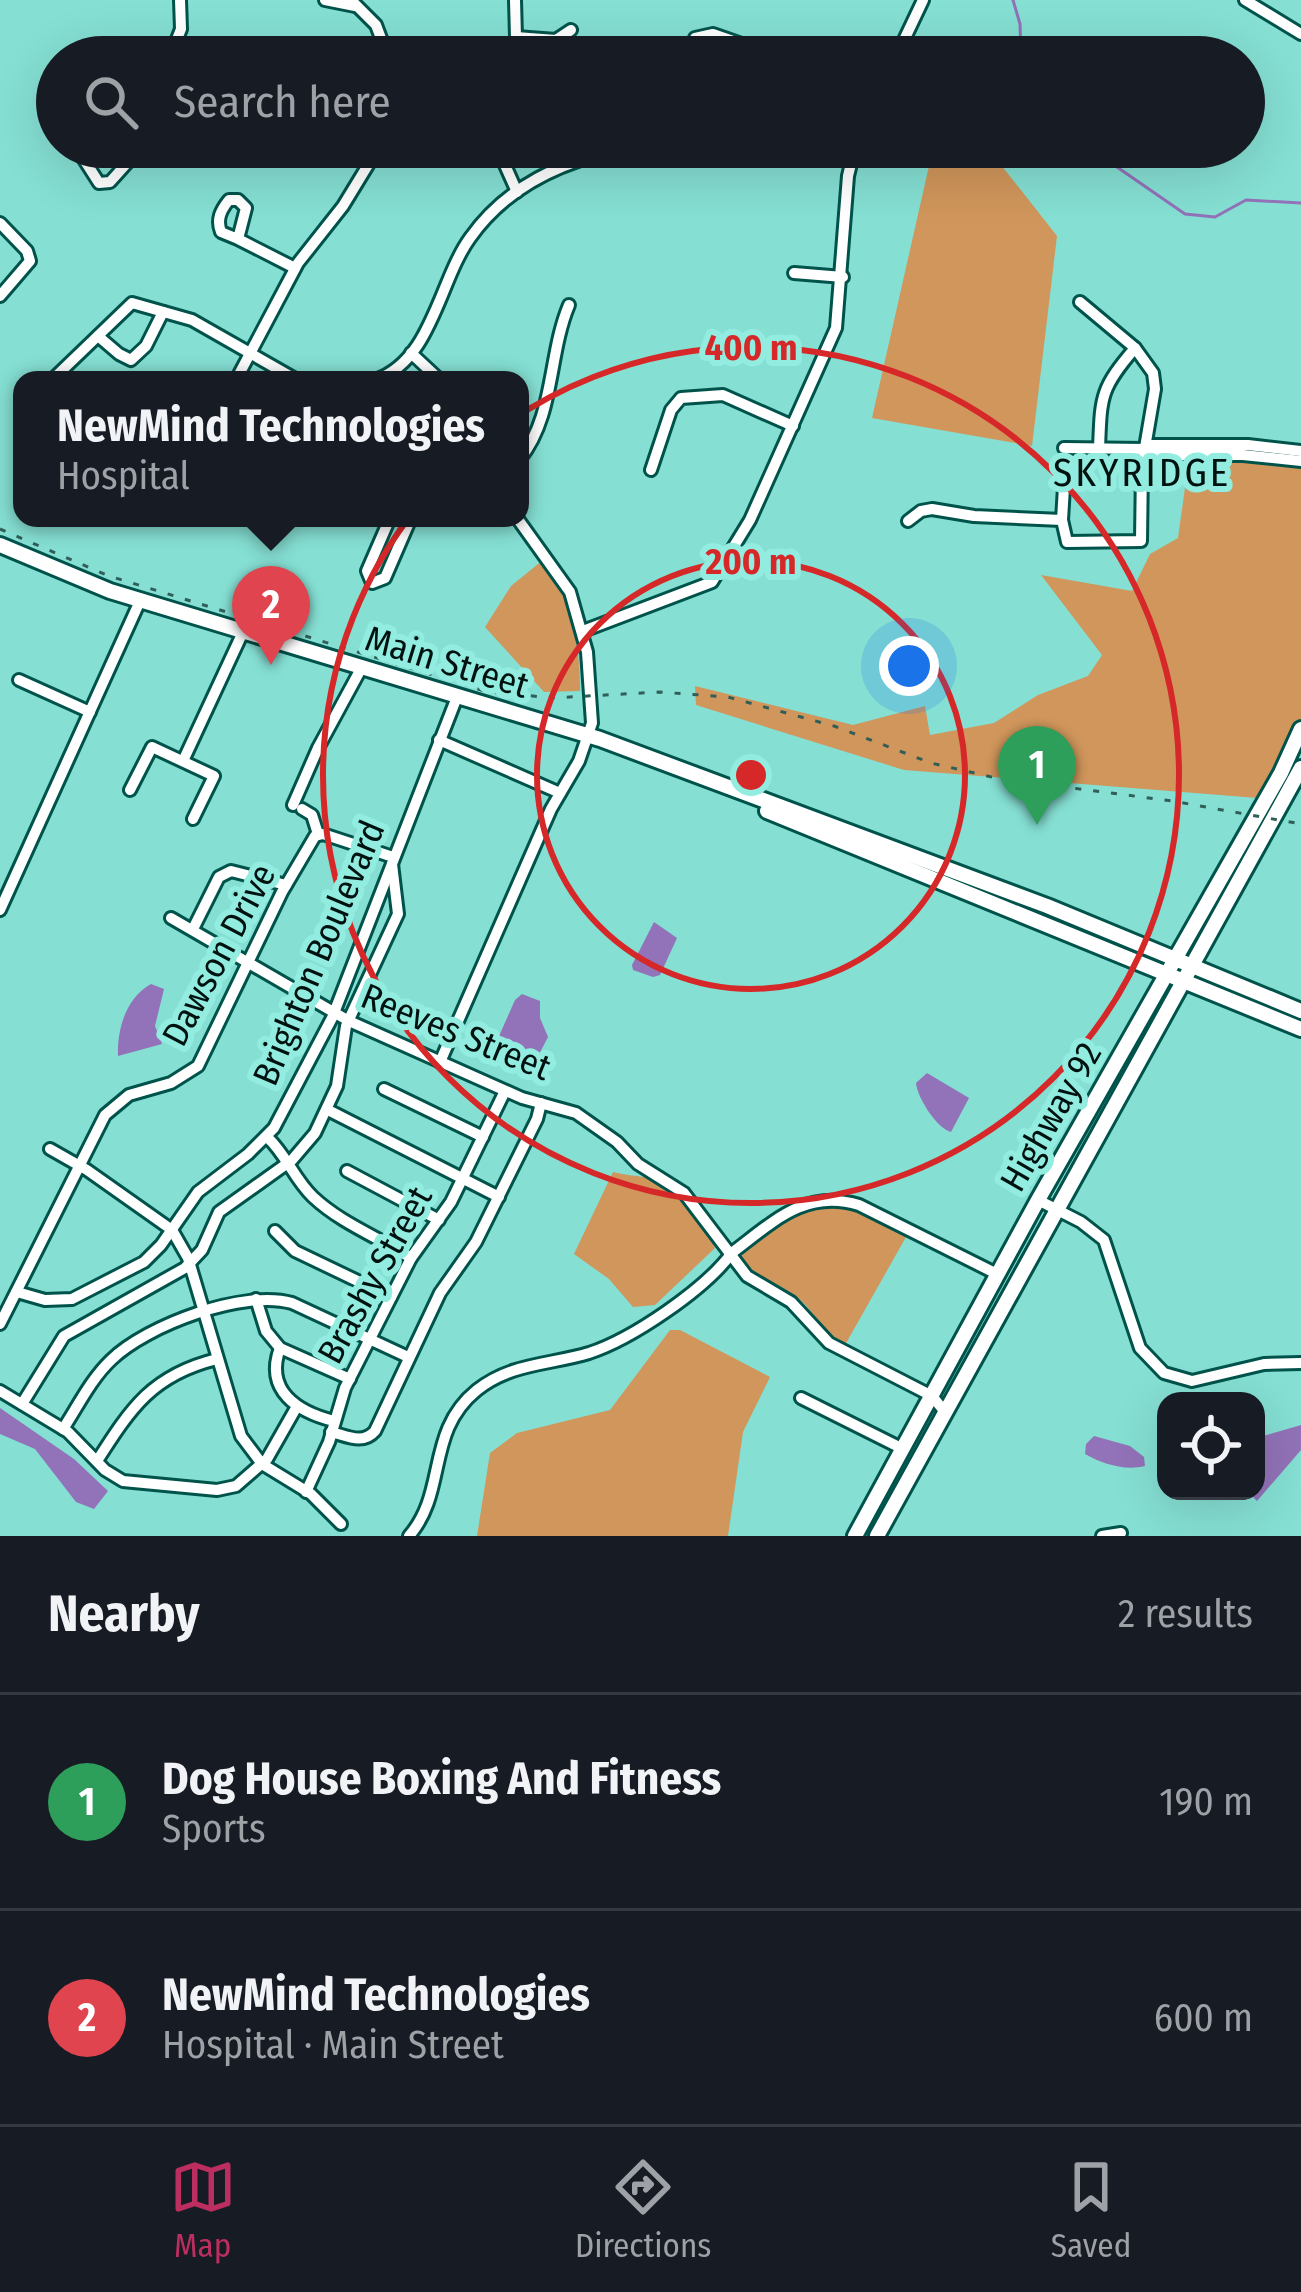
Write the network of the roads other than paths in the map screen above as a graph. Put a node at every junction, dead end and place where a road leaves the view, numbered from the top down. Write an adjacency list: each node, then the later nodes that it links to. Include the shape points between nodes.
1 (180, 0): 9 (street)
2 (326, 0): 6 (street)
3 (515, 0): 11 (street)
4 (923, 0): 13 (street)
5 (1246, 0): 8 (street)
6 (353, 3): 10 (street)
7 (572, 30): 12 (street)
8 (1301, 30)
9 (178, 36)
10 (380, 36)
11 (516, 36)
12 (562, 36)
13 (906, 36)
14 (89, 168): 15 (street, via 99,183)
15 (123, 168)
16 (366, 168): 23 (street)
17 (506, 168): 20 (street)
18 (561, 168): 20 (street)
19 (850, 168): 25 (street)
20 (517, 192): 32 (street, via 468,240)
21 (0, 223): 26 (street, via 30,256)
22 (238, 239): 23 (street)
23 (296, 268): 33 (street)
24 (794, 273): 25 (street)
25 (843, 277): 39 (street, via 836,328)
26 (0, 296)
27 (1080, 302): 31 (street)
28 (569, 305): 40 (street, via 543,416)
29 (164, 312): 30 (street, via 132,303); 30 (street, via 131,360); 33 (street)
30 (98, 335): 34 (street)
31 (1135, 348): 42 (street, via 1101,394); 43 (street, via 1149,362 1155,389)
32 (411, 353): 37 (street); 38 (street)
33 (250, 355): 35 (street); 36 (street)
34 (61, 371)
35 (241, 371)
36 (280, 371)
37 (391, 371)
38 (430, 371)
39 (793, 426): 46 (street, via 723,395 681,398); 55 (street, via 712,582)
40 (529, 442)
41 (1064, 448): 42 (street)
42 (1099, 448): 43 (street)
43 (1145, 449): 44 (street, via 1229,444); 45 (street); 49 (street, via 1141,542 1067,542)
44 (1301, 452)
45 (1301, 461)
46 (651, 470)
47 (1064, 487): 49 (street)
48 (908, 520): 49 (street, via 932,509)
49 (1062, 520)
50 (386, 527): 51 (street, via 367,571 373,583 385,578)
51 (407, 527)
52 (524, 527): 55 (street, via 565,582)
53 (0, 545): 54 (main road, Main Street)
54 (140, 601): 56 (main road, Main Street); 60 (street)
55 (583, 631): 62 (street)
56 (243, 632): 57 (main road, Main Street); 64 (street)
57 (362, 668): 59 (main road, Main Street); 70 (street, via 297,807 312,815)
58 (19, 680): 60 (street)
59 (457, 697): 62 (main road, Main Street); 63 (street, Brighton Boulevard)
60 (90, 712): 73 (street)
61 (1301, 729): 65 (main road, Highway 92)
62 (588, 736): 67 (street); 68 (main road, Main Street)
63 (439, 740): 67 (street); 71 (street, Brighton Boulevard)
64 (183, 761): 66 (street, via 152,747); 69 (street, via 214,776)
65 (1297, 762): 76 (main road, Highway 92); 77 (main road, Highway 92)
66 (130, 790)
67 (560, 793): 93 (street)
68 (739, 794): 78 (main road, Main Street); 80 (main road, Main Street)
69 (193, 819)
70 (318, 834): 71 (street); 72 (street, Dawson Drive)
71 (393, 859): 90 (street, Brighton Boulevard); 91 (street, via 398,914)
72 (286, 885): 75 (street, via 231,871); 81 (street, Dawson Drive)
73 (0, 910)
74 (171, 918): 75 (street, Reeves Street)
75 (193, 929): 81 (street, Reeves Street)
76 (1192, 930): 78 (main road); 79 (main road, Highway 92)
77 (1208, 942): 82 (main road, Highway 92); 84 (main road)
78 (1155, 950): 79 (main road, Main Street)
79 (1175, 958): 82 (main road, Main Street); 83 (main road, Highway 92)
80 (1135, 961): 83 (main road, Main Street); 87 (main road)
81 (248, 962): 90 (street, Reeves Street); 102 (street, Dawson Drive, via 198,1066 116,1103)
82 (1195, 966): 84 (main road, Main Street); 85 (main road, Highway 92)
83 (1167, 974): 85 (main road, Main Street); 87 (main road, Highway 92)
84 (1223, 978): 88 (main road, Main Street)
85 (1186, 982): 86 (main road, Main Street); 89 (main road, Highway 92)
86 (1218, 995): 89 (main road); 92 (main road, Main Street)
87 (1151, 1001): 106 (main road, Highway 92)
88 (1301, 1011)
89 (1169, 1012): 107 (main road, Highway 92)
90 (333, 1013): 91 (street, Reeves Street); 98 (street, Brighton Boulevard)
91 (349, 1021): 93 (street, Reeves Street); 97 (street)
92 (1301, 1029)
93 (440, 1062): 95 (street, Reeves Street)
94 (384, 1089): 99 (street)
95 (505, 1091): 96 (street, Reeves Street); 99 (street, Brashy Street)
96 (541, 1103): 105 (street); 111 (street, Reeves Street, via 576,1113 684,1193)
97 (328, 1110): 101 (street); 104 (street)
98 (266, 1137): 101 (street); 109 (street, Brighton Boulevard, via 198,1192)
99 (483, 1137): 104 (street, Brashy Street)
100 (50, 1149): 102 (street)
101 (288, 1163): 112 (street, via 340,1220); 113 (street, via 219,1212)
102 (80, 1166): 109 (street); 115 (street, Dawson Drive)
103 (347, 1171): 108 (street)
104 (463, 1179): 105 (street); 108 (street, Brashy Street)
105 (499, 1196): 122 (street)
106 (1038, 1200): 107 (street); 114 (main road, Highway 92)
107 (1058, 1210): 124 (street, via 1103,1240 1140,1348 1164,1373 1192,1381); 131 (main road, Highway 92)
108 (439, 1220): 112 (street, Brashy Street)
109 (172, 1230): 113 (street); 115 (street, Brighton Boulevard, via 144,1262 72,1299)
110 (275, 1231): 116 (street, via 295,1250)
111 (730, 1254): 114 (street, via 797,1205 840,1199); 127 (street, Reeves Street, via 829,1343); 140 (street, via 637,1331 513,1369 476,1391 442,1436 427,1510)
112 (411, 1258): 116 (street, Brashy Street)
113 (190, 1263): 118 (street); 129 (street, via 70,1331)
114 (997, 1274): 127 (main road, Highway 92)
115 (16, 1292): 119 (street, Dawson Drive)
116 (391, 1297): 120 (street, Brashy Street)
117 (256, 1300): 118 (street); 120 (street, via 292,1303); 121 (street)
118 (204, 1313): 123 (street); 133 (street, via 116,1355)
119 (0, 1324)
120 (370, 1339): 122 (street); 125 (street, Brashy Street)
121 (280, 1348): 125 (street); 130 (street, via 275,1369)
122 (408, 1357): 132 (street, via 373,1434 358,1439)
123 (217, 1359): 135 (street, via 143,1394); 136 (street, via 241,1436)
124 (1301, 1363)
125 (350, 1378): 132 (street, Brashy Street)
126 (0, 1390): 129 (street)
127 (932, 1396): 131 (street); 134 (main road, Highway 92)
128 (801, 1398): 134 (street)
129 (22, 1404): 133 (street)
130 (296, 1408): 132 (street); 136 (street)
131 (945, 1412): 142 (main road, Highway 92)
132 (332, 1427): 137 (street, Brashy Street)
133 (63, 1429): 135 (street)
134 (903, 1448): 141 (main road, Highway 92)
135 (97, 1461): 136 (street, via 129,1484 217,1490 236,1486)
136 (262, 1464): 137 (street)
137 (306, 1492): 138 (street)
138 (341, 1524)
139 (1120, 1533): 143 (street)
140 (409, 1536)
141 (855, 1536)
142 (877, 1536)
143 (1102, 1536)

